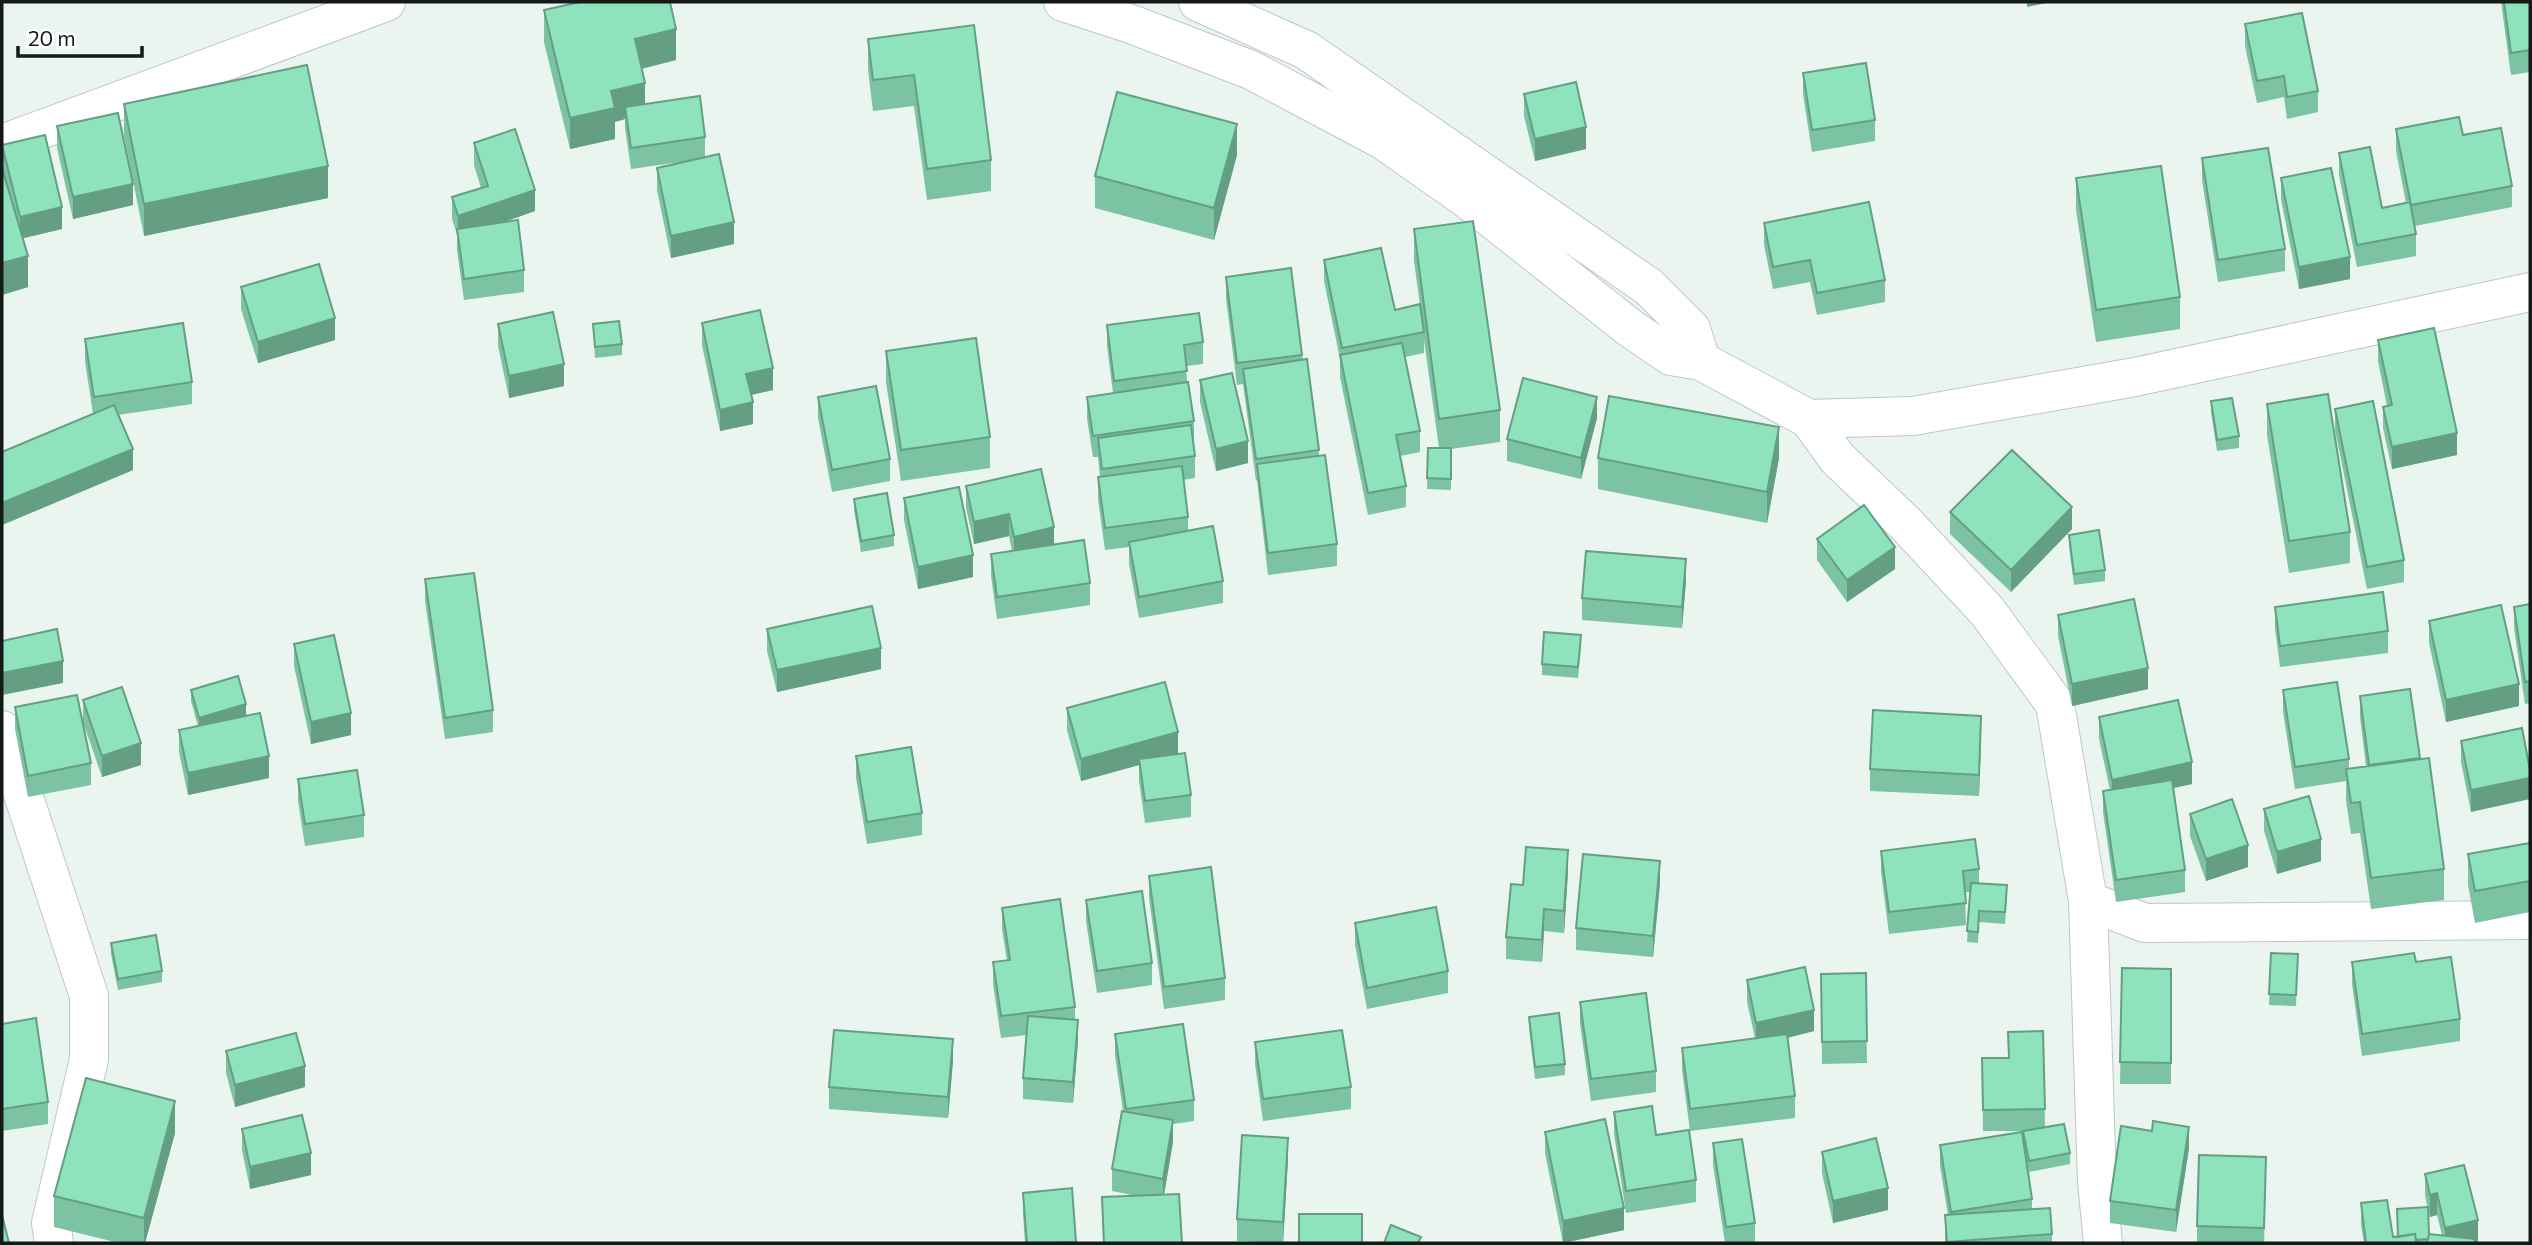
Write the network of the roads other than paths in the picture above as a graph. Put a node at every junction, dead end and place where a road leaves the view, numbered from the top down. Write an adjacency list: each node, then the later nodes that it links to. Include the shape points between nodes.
1 (386, 2): 4 (street)
2 (1063, 2): 6 (street, via 1251,70 1383,140 1467,199 1630,328 1671,356)
3 (1198, 2): 6 (street, via 1306,50 1649,286 1691,329)
4 (2, 144)
5 (2530, 292): 7 (street, via 2135,377 1913,416)
6 (1701, 361): 7 (street)
7 (1809, 419): 9 (street, via 1836,458 1987,611 2055,704)
8 (2, 730): 11 (street, via 89,996 89,1059 51,1223)
9 (2088, 901): 10 (street, via 2145,923); 12 (street)
10 (2530, 920)
11 (54, 1243)
12 (2103, 1243)

